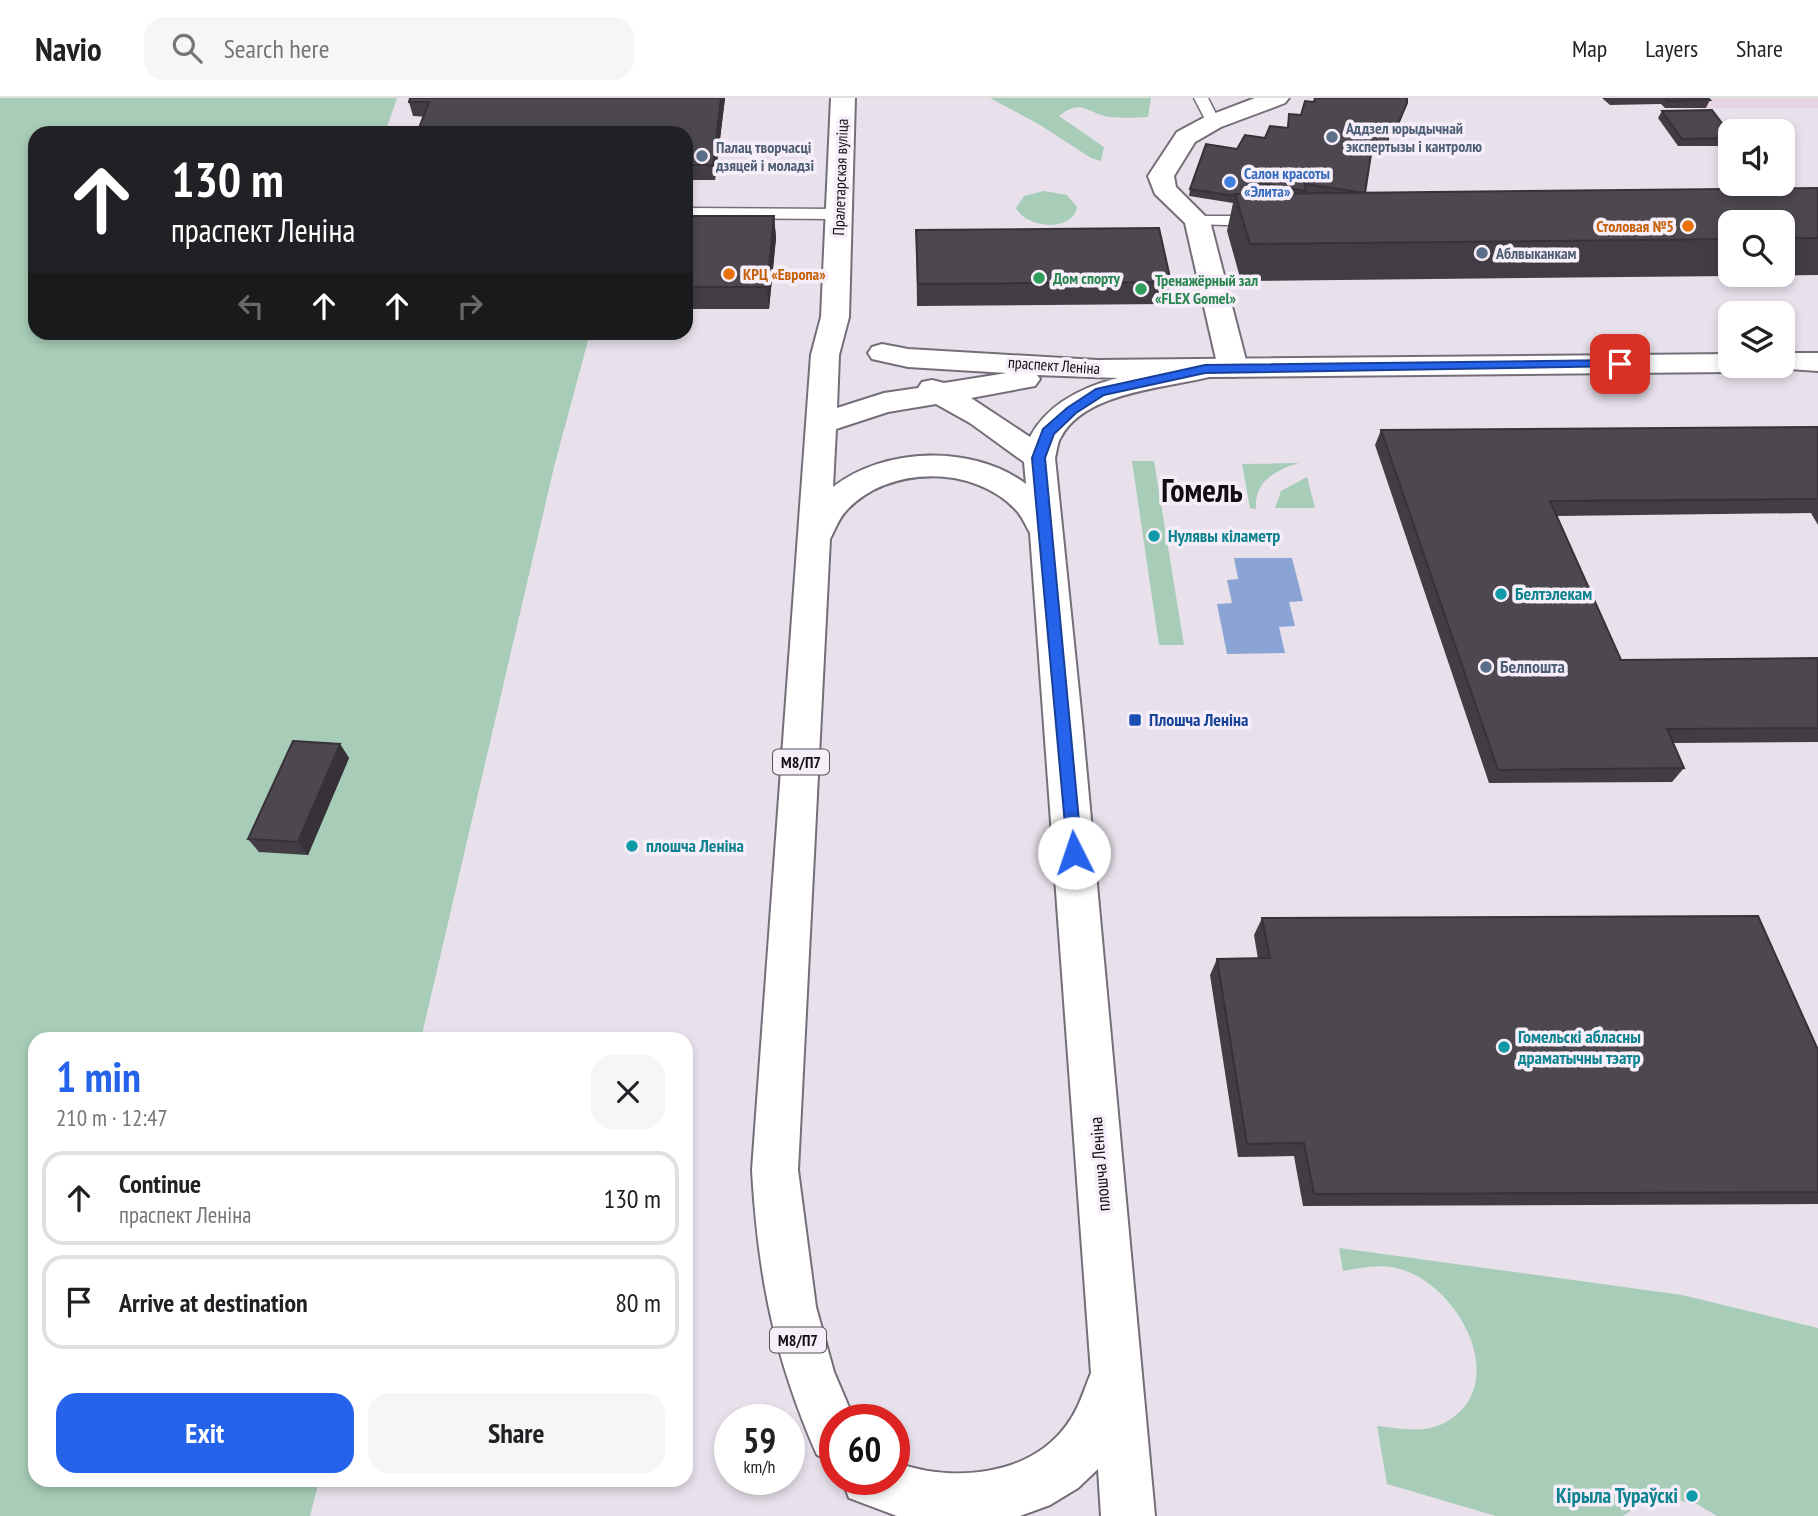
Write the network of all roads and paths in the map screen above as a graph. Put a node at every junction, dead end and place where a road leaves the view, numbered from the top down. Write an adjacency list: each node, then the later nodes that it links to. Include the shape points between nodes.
1 (843, 98): 6 (main road, Пралетарская вуліца / М8/П7)
2 (1201, 98): 4 (lane)
3 (1277, 98): 4 (main road)
4 (1213, 121): 7 (main road, via 1186,136 1161,176 1164,189)
5 (693, 213): 6 (lane)
6 (839, 214): 9 (main road, Пралетарская вуліца / М8/П7)
7 (1197, 221): 8 (lane); 15 (main road)
8 (1272, 221)
9 (834, 324): 10 (main road); 17 (main road, Пралетарская вуліца / М8/П7, via 825,355)
10 (882, 353): 14 (main road, праспект Леніна); 16 (main road)
11 (1795, 362): 12 (main road)
12 (1818, 362)
13 (1718, 363): 15 (main road, праспект Леніна)
14 (1097, 369): 15 (main road, праспект Леніна); 16 (main road)
15 (1219, 369): 18 (main road, via 1101,392 1048,432)
16 (939, 393): 17 (main road, via 884,403); 18 (main road, via 981,416)
17 (822, 423): 19 (main road, плошча Леніна / М8/П7)
18 (1039, 458): 20 (main road, плошча Леніна)
19 (815, 540): 20 (main road, плошча Леніна, via 829,508 860,482 902,468 925,466 968,470 1007,486 1035,511); 22 (main road, плошча Леніна / М8/П7, via 775,1170 779,1238 793,1321)
20 (1048, 542): 21 (main road, плошча Леніна)
21 (1118, 1367): 24 (main road, плошча Леніна, via 1103,1415 1089,1437 1075,1458 1037,1489 990,1508 939,1509); 26 (main road, плошча Леніна)
22 (820, 1404)
23 (867, 1495): 25 (main road)
24 (893, 1495)
25 (880, 1516)
26 (1128, 1516)

